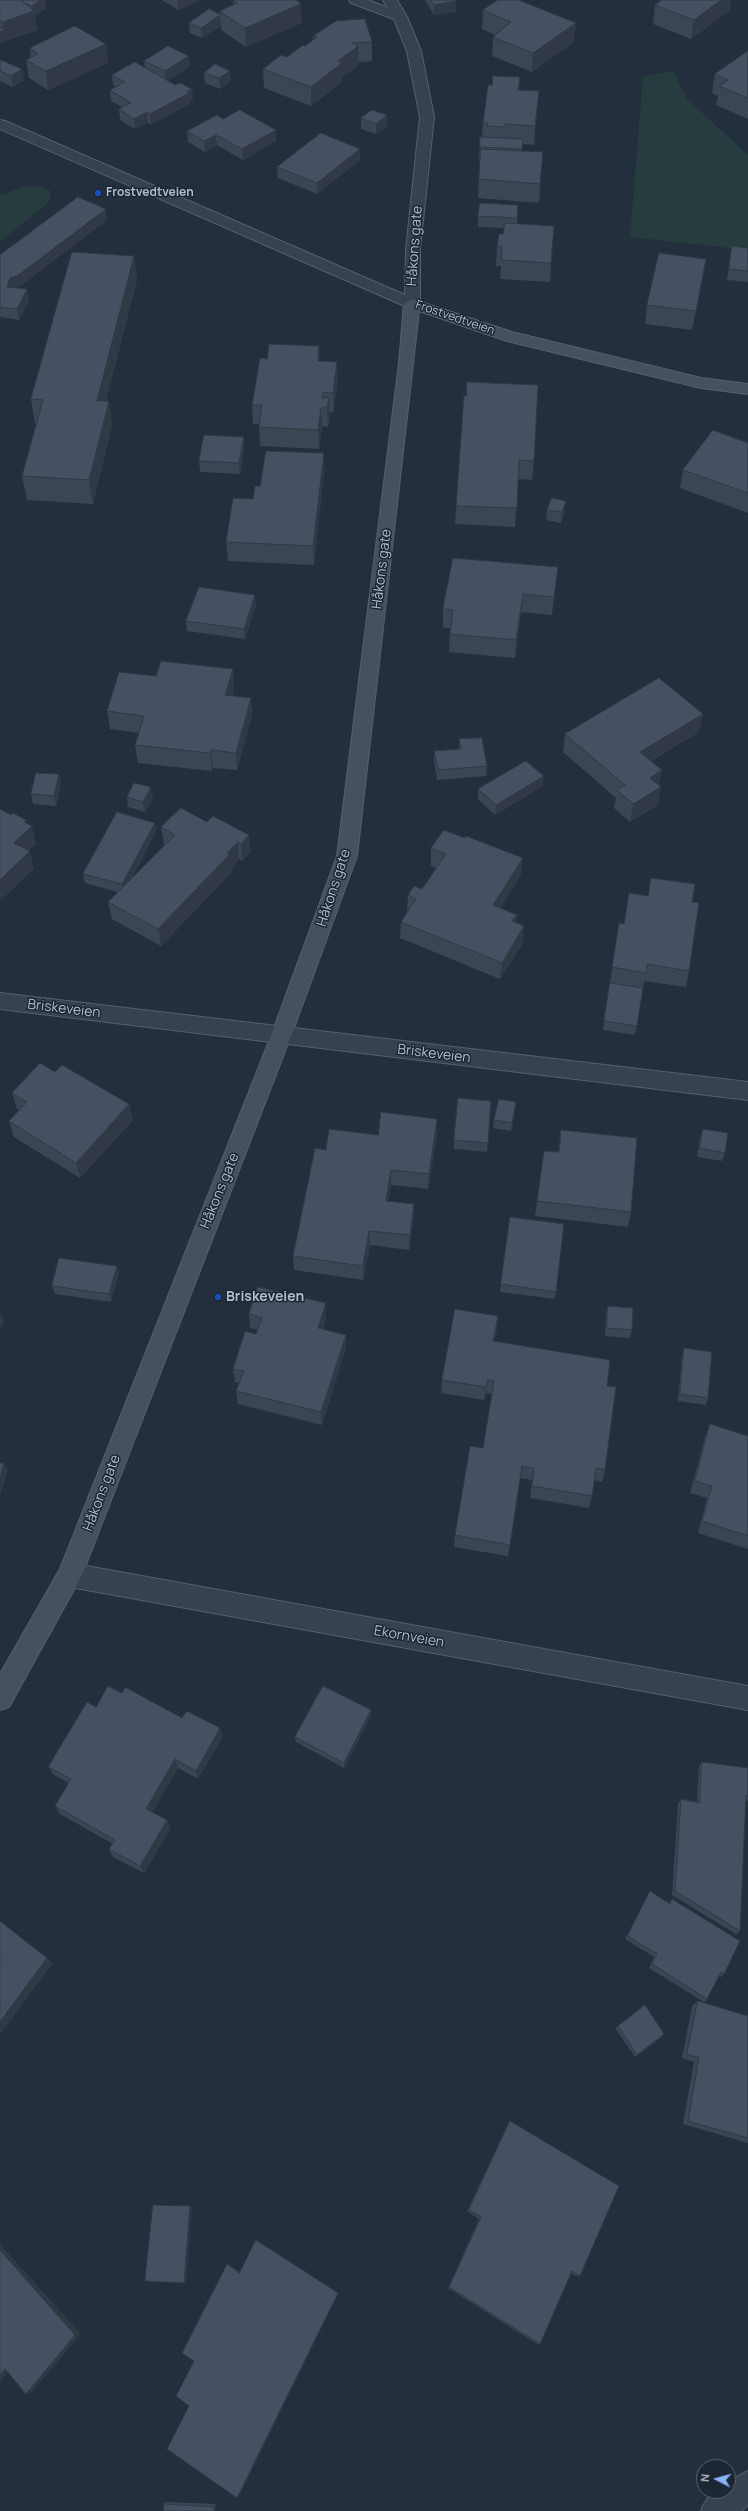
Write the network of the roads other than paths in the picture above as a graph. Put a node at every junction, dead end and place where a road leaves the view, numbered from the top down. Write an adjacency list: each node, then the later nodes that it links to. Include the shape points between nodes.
1 (356, 0): 3 (street)
2 (390, 0): 3 (street, Håkons gate)
3 (400, 17): 5 (street, Håkons gate, via 414,51 427,118 414,249)
4 (0, 124): 5 (street, Frostvedtveien)
5 (412, 304): 6 (main road, Frostvedtveien, via 507,336 701,383); 8 (main road, Håkons gate, via 347,856)
6 (748, 389)
7 (0, 1001): 8 (street, Briskeveien)
8 (281, 1036): 9 (street, Briskeveien); 10 (main road, Håkons gate)
9 (748, 1091)
10 (70, 1575): 11 (main road, Håkons gate); 12 (street, Ekornveien)
11 (0, 1698)
12 (748, 1698)
13 (748, 2486): 14 (street)
14 (716, 2511)

